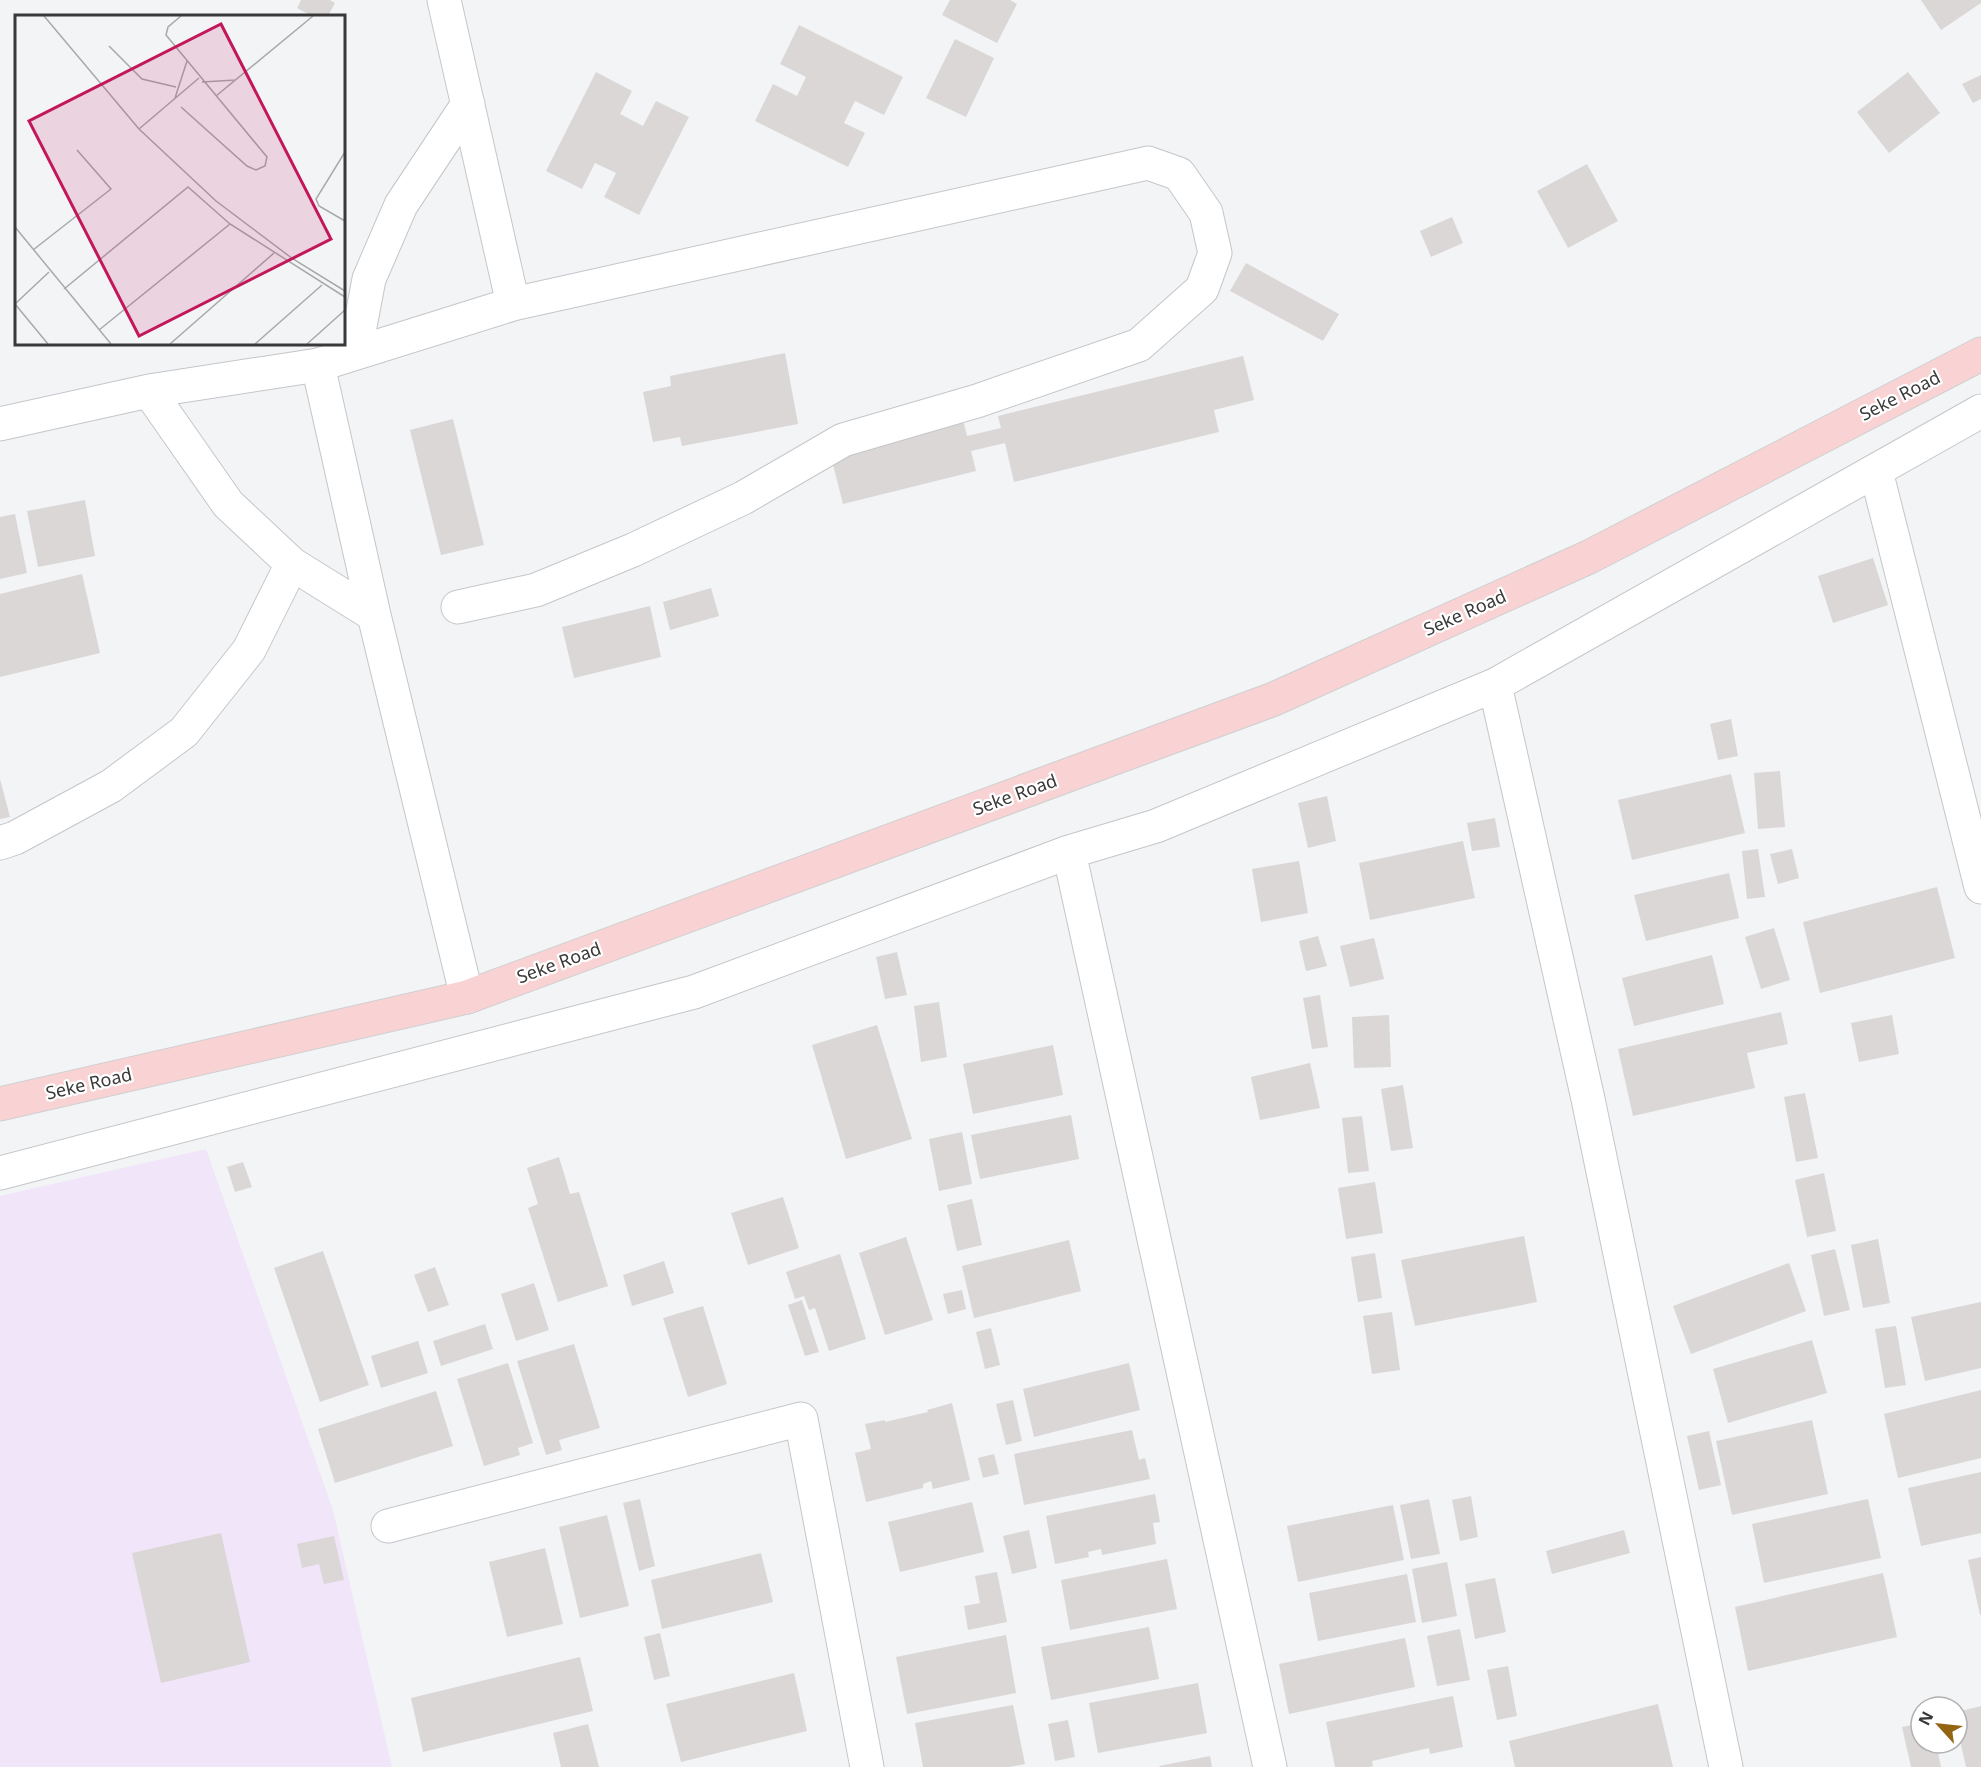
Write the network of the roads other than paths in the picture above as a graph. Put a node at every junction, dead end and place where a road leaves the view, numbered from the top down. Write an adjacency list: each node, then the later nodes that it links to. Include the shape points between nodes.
1 (444, 0): 2 (street)
2 (468, 104): 3 (street); 4 (street, via 401,205 369,279)
3 (513, 304): 4 (street); 12 (street, via 1148,163 1179,174 1206,213 1215,253 1202,289 1139,345 843,440 743,498 633,550 536,590)
4 (355, 353): 6 (street)
5 (1981, 354): 18 (main road, Seke Road, via 1589,557 1274,699)
6 (318, 365): 7 (street); 13 (street)
7 (149, 391): 9 (street); 11 (street, via 228,504)
8 (1981, 411): 10 (street)
9 (0, 424)
10 (1876, 471): 14 (street); 17 (street)
11 (292, 564): 13 (street); 15 (street, via 249,650 184,732 111,786)
12 (458, 607)
13 (374, 615): 18 (street)
14 (1495, 685): 16 (street, via 1156,826); 24 (street, via 1591,1111)
15 (0, 843)
16 (1069, 852): 20 (street, via 694,992); 23 (street)
17 (1981, 886)
18 (467, 997): 19 (main road, Seke Road)
19 (0, 1104)
20 (0, 1173)
21 (387, 1526): 22 (street, via 801,1419)
22 (867, 1767)
23 (1270, 1767)
24 (1726, 1767)

